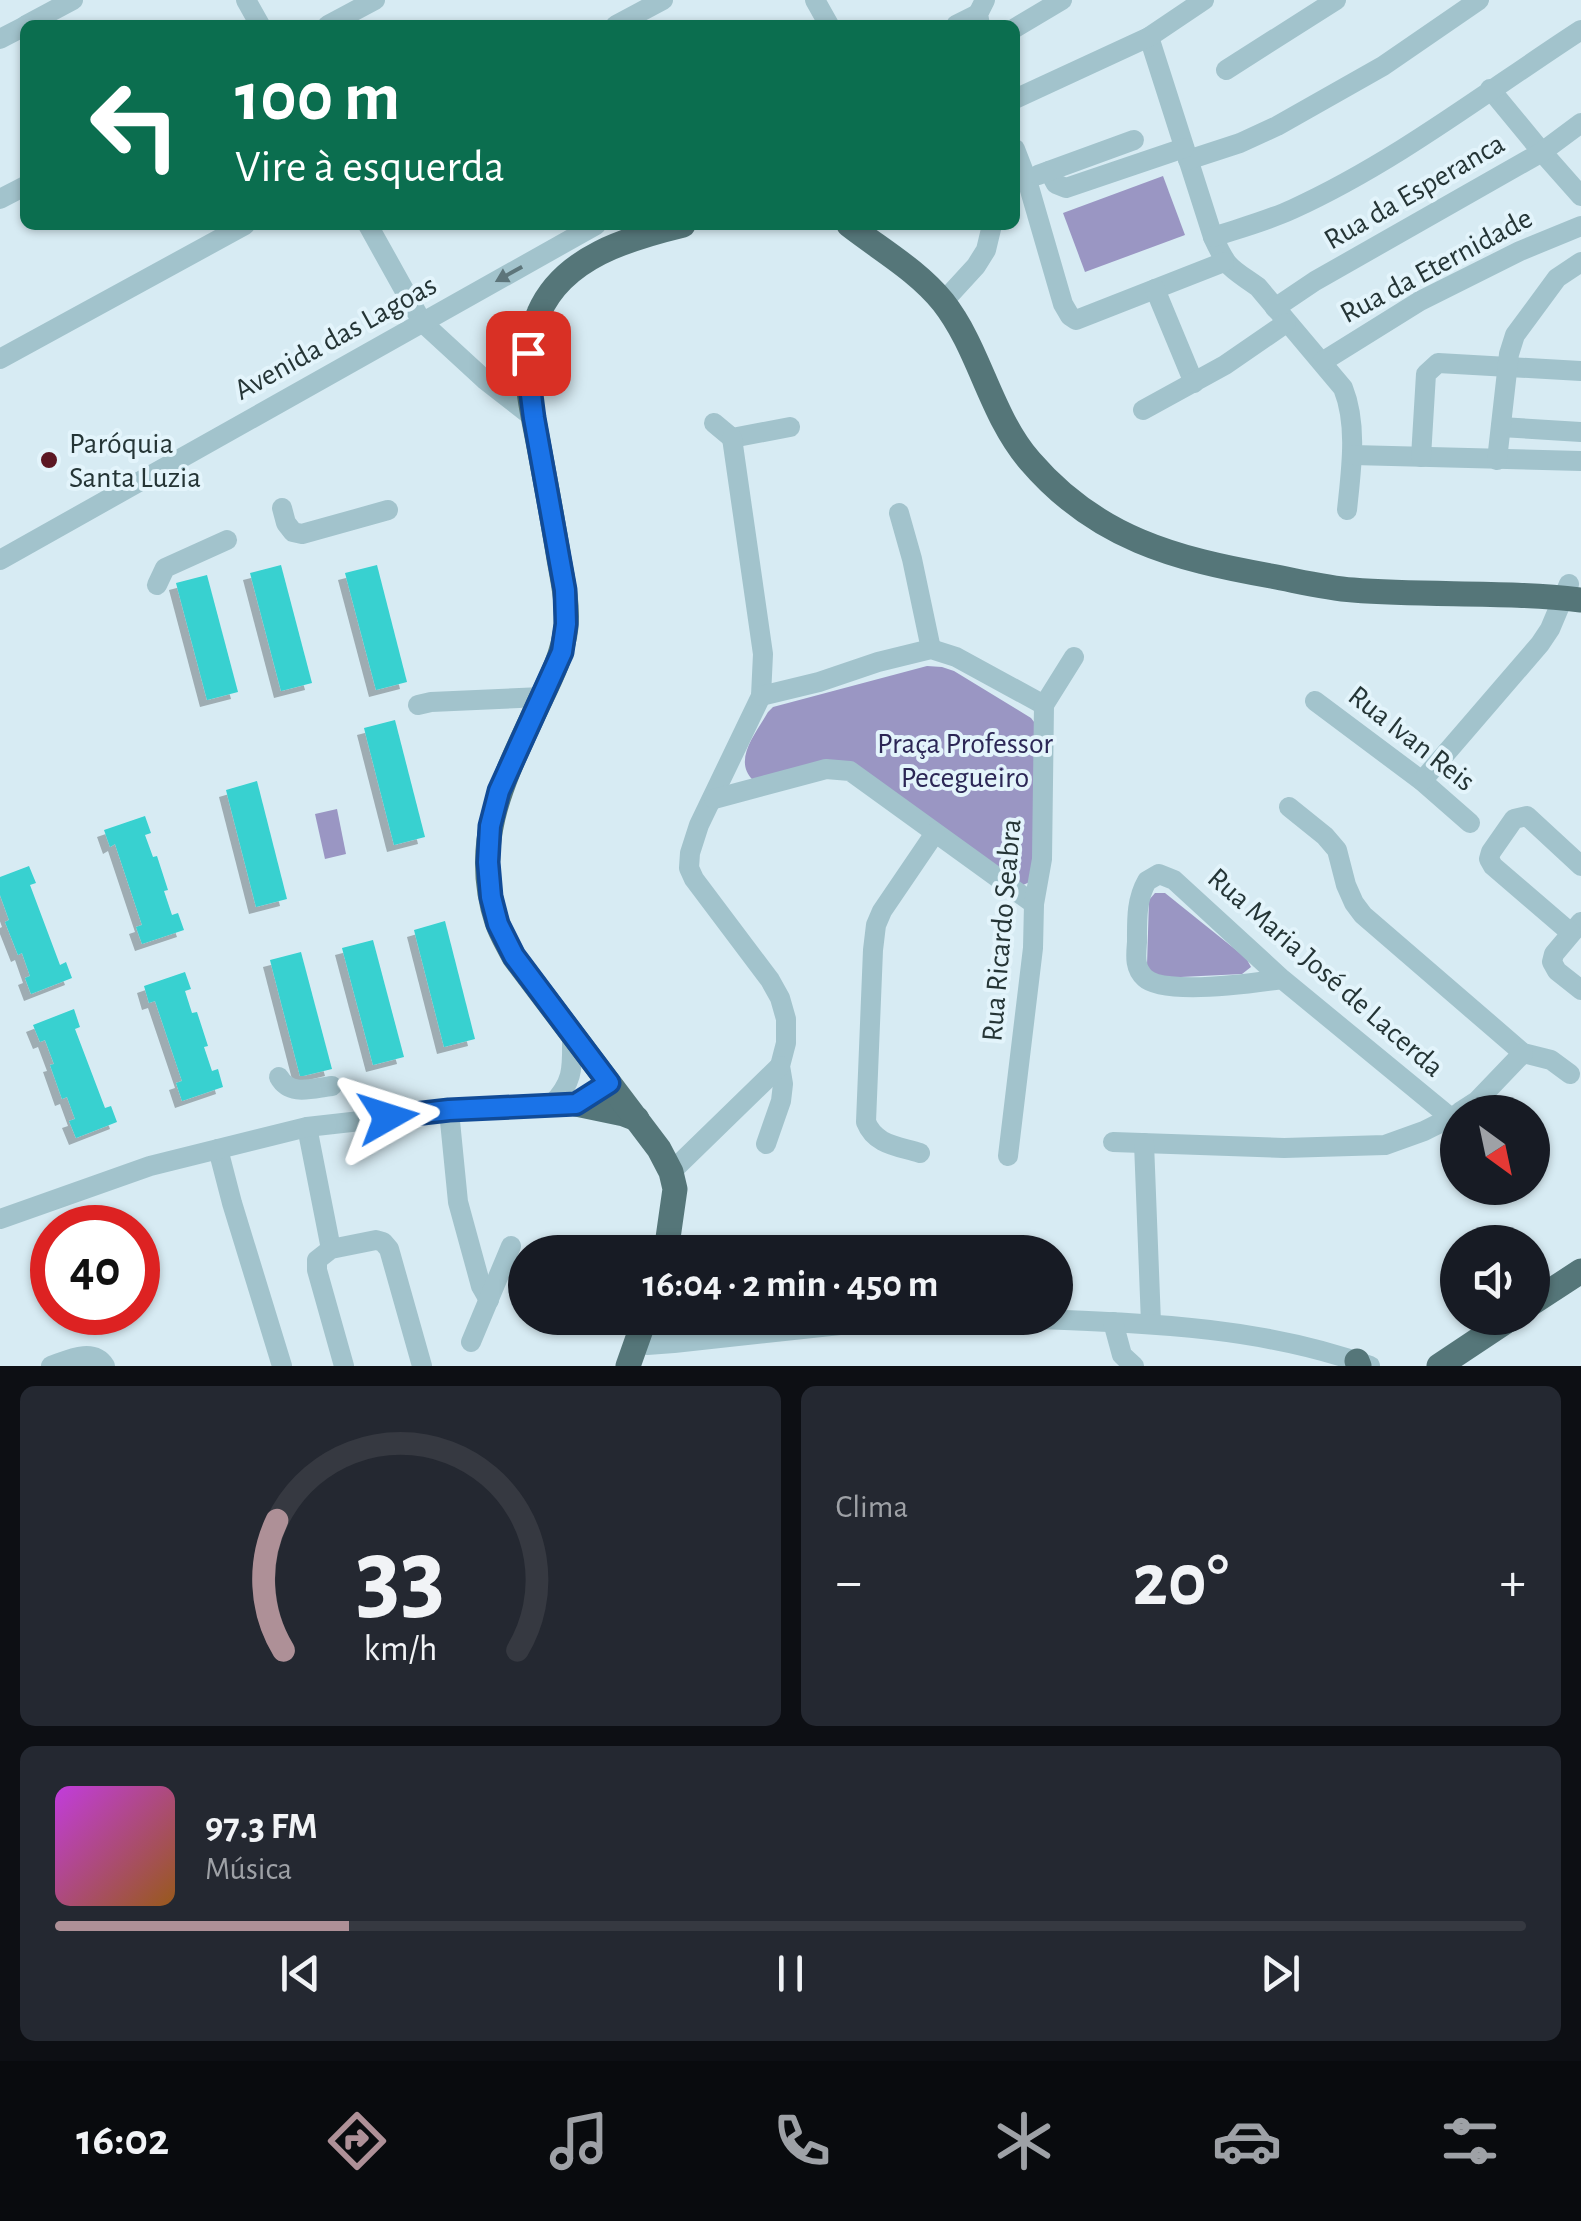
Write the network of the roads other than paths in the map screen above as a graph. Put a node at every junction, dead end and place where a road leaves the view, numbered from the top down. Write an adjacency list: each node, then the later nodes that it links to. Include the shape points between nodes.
1 (73, 0): 8 (street)
2 (375, 0): 9 (street)
3 (663, 0): 10 (street)
4 (1062, 0): 11 (street)
5 (1204, 0): 13 (street)
6 (1336, 0): 14 (street)
7 (1479, 0): 20 (street, via 1383,66 1277,126 1240,143)
8 (35, 20)
9 (337, 20)
10 (625, 20)
11 (1020, 25)
12 (1581, 30): 15 (street)
13 (1149, 37): 16 (street); 20 (street)
14 (1226, 70)
15 (1490, 89): 19 (street); 32 (street, via 1356,178 1292,210)
16 (1020, 97)
17 (1581, 122): 19 (street, Rua da Esperanca)
18 (1134, 140): 22 (street)
19 (1542, 152): 24 (street); 37 (street, Rua da Esperanca, via 1315,281)
20 (1186, 154): 22 (street, via 1066,188); 32 (street)
21 (1020, 163): 23 (street)
22 (1048, 171): 23 (street)
23 (1026, 180): 35 (street, via 1070,316 1088,317)
24 (1577, 184)
25 (1581, 226): 40 (street, Rua da Eternidade, via 1420,301)
26 (237, 230): 39 (street)
27 (371, 230): 38 (street)
28 (587, 230): 38 (street, Avenida das Lagoas, one-way to 38)
29 (856, 230): 36 (main road)
30 (991, 230): 36 (street, via 976,266)
31 (646, 231): 41 (main road, via 576,267 553,288 531,336)
32 (1213, 237): 33 (street)
33 (1224, 262): 35 (street); 37 (street, via 1258,287)
34 (1581, 262): 42 (street, via 1557,278 1534,307 1515,335)
35 (1156, 290): 45 (street)
36 (943, 302): 64 (main road, via 1022,452 1080,509 1126,536 1162,552 1348,590)
37 (1280, 315): 40 (street); 45 (street, Rua da Esperanca)
38 (422, 322): 44 (street); 62 (street, Avenida das Lagoas)
39 (0, 359)
40 (1322, 362): 53 (street, via 1348,399)
41 (527, 364): 44 (street, via 509,379); 47 (main road)
42 (1508, 367): 43 (street); 50 (street); 54 (street, via 1448,362 1430,368)
43 (1581, 371)
44 (484, 379): 47 (street)
45 (1194, 384): 46 (street, Rua da Esperanca)
46 (1143, 410)
47 (534, 418): 68 (main road, via 566,624)
48 (714, 423): 52 (street)
49 (790, 427): 52 (street)
50 (1501, 427): 51 (street); 55 (street)
51 (1581, 432)
52 (732, 438): 67 (street, via 763,654)
53 (1352, 455): 54 (street); 59 (street)
54 (1421, 457): 55 (street)
55 (1497, 460): 56 (street)
56 (1581, 461)
57 (282, 508): 58 (street, via 286,523 302,534)
58 (388, 510)
59 (1347, 510)
60 (899, 512): 65 (street)
61 (226, 540): 63 (street, via 165,568)
62 (0, 560)
63 (157, 585)
64 (1573, 590): 72 (street, via 1540,644)
65 (931, 649): 67 (street); 71 (street)
66 (1074, 657): 71 (street)
67 (761, 696): 73 (street)
68 (542, 697): 70 (street); 82 (main road, via 499,791 488,862 498,924)
69 (1315, 700): 72 (street, Rua Ivan Reis)
70 (418, 705)
71 (1044, 705): 78 (street, Rua Ricardo Seabra, via 1042,859)
72 (1422, 781): 75 (street, Rua Ivan Reis)
73 (714, 799): 76 (street, via 826,769 850,771); 84 (street, via 694,839 689,868 780,998 786,1044)
74 (1289, 806): 83 (street, via 1338,850 1346,885 1364,915)
75 (1470, 823)
76 (935, 833): 78 (street); 100 (street, via 882,911 873,950 866,1122 877,1140)
77 (1581, 866): 79 (street, via 1527,816 1514,819 1489,859)
78 (1034, 904): 101 (street, Rua Ricardo Seabra)
79 (1576, 928): 81 (street, via 1552,962)
80 (1282, 979): 80 (street, Rua Maria José de Lacerda, via 1174,880 1160,874 1147,881 1138,905 1136,964 1142,976 1170,986); 90 (street, Rua Maria José de Lacerda)
81 (1581, 990)
82 (572, 1034): 87 (main road); 91 (street)
83 (1523, 1053): 85 (street); 89 (street)
84 (780, 1066): 98 (street, via 781,1101); 102 (street)
85 (1570, 1074)
86 (279, 1077): 88 (street, via 292,1089)
87 (609, 1083): 91 (street); 93 (main road)
88 (332, 1086)
89 (1483, 1095)
90 (1440, 1102)
91 (564, 1104): 92 (street); 93 (main road)
92 (449, 1110): 95 (street); 109 (street, via 458,1202)
93 (637, 1118): 102 (main road)
94 (1440, 1122): 97 (street, via 1385,1145)
95 (307, 1127): 99 (street); 105 (street)
96 (1113, 1142): 97 (street)
97 (1144, 1143): 112 (street)
98 (766, 1144)
99 (218, 1148): 103 (street); 120 (street)
100 (920, 1153)
101 (1008, 1156)
102 (671, 1172): 104 (main road)
103 (0, 1219)
104 (668, 1235)
105 (331, 1249): 121 (street, via 317,1260 317,1270); 122 (street, via 384,1242)
106 (508, 1253): 109 (street)
107 (1581, 1272): 108 (main road)
108 (1550, 1292)
109 (489, 1300): 115 (street)
110 (1073, 1320): 111 (street)
111 (1113, 1322): 112 (street); 123 (street, via 1122,1355)
112 (1151, 1323): 117 (street, via 1288,1341)
113 (748, 1335): 116 (street, via 647,1345)
114 (1485, 1335): 124 (main road)
115 (471, 1342)
116 (632, 1354)
117 (1362, 1364)
118 (50, 1366): 119 (street, via 91,1355)
119 (105, 1366)
120 (282, 1366)
121 (344, 1366)
122 (422, 1366)
123 (1134, 1366)
124 (1438, 1366)

